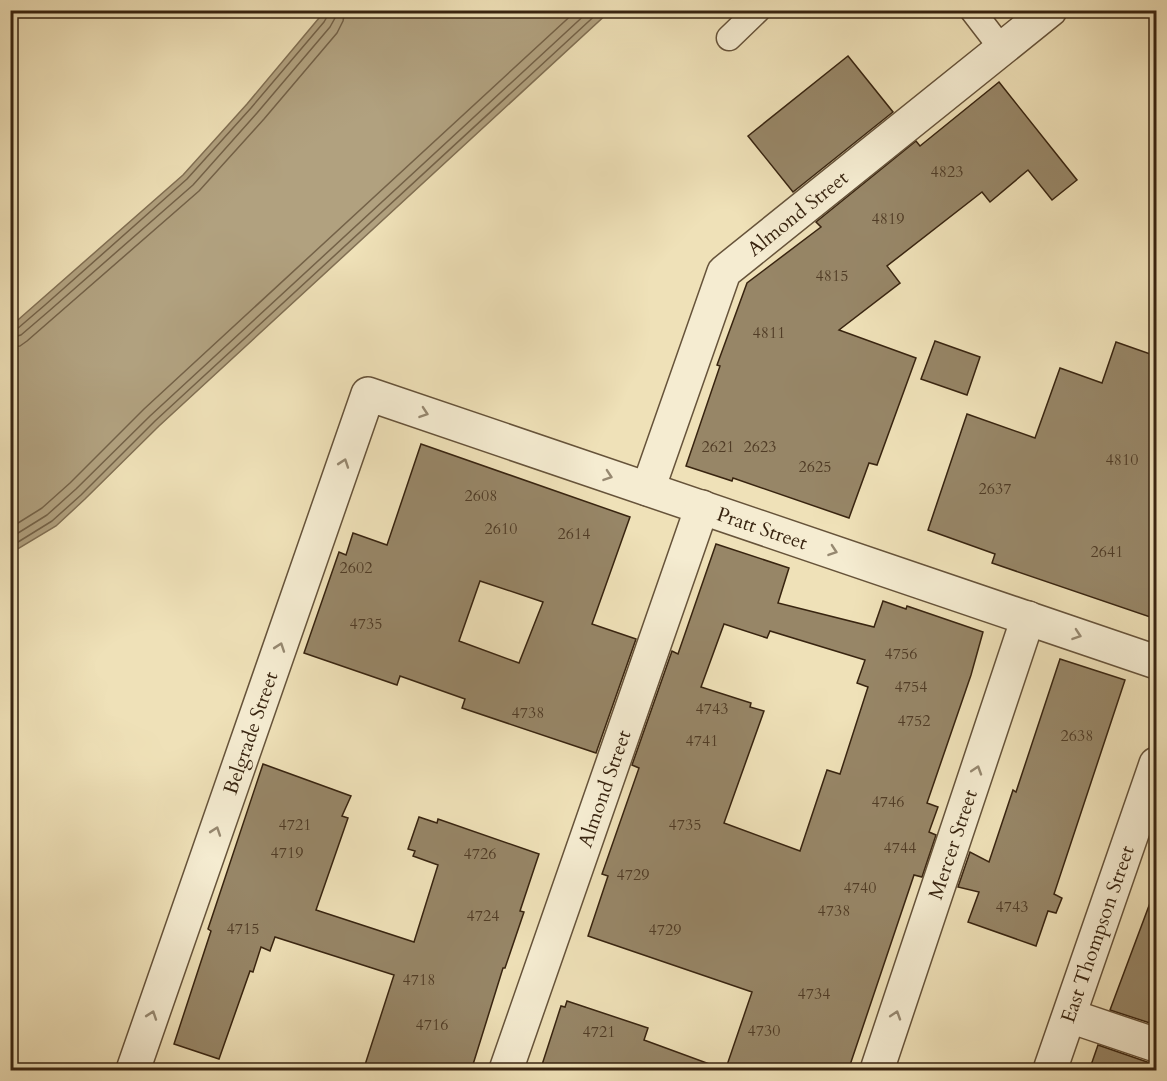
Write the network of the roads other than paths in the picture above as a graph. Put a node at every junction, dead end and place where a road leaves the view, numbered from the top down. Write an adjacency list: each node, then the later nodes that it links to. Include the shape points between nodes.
1 (758, 10): 4 (lane)
2 (972, 10): 5 (lane)
3 (1050, 10): 5 (street, Almond Street)
4 (729, 38)
5 (1002, 49): 7 (street, Almond Street, via 724,272)
6 (368, 394): 7 (street, Pratt Street, one-way to 7); 14 (street, Belgrade Street, one-way to 6)
7 (648, 489): 8 (street, Pratt Street)
8 (702, 507): 9 (street, Pratt Street, one-way to 9); 15 (street, Almond Street)
9 (1028, 618): 10 (street, Pratt Street, one-way to 10); 16 (street, Mercer Street, one-way to 9)
10 (1156, 662)
11 (1156, 764): 12 (street, East Thompson Street)
12 (1070, 1016): 13 (street); 17 (street, East Thompson Street)
13 (1156, 1045)
14 (133, 1071)
15 (506, 1071)
16 (877, 1071)
17 (1050, 1071)

